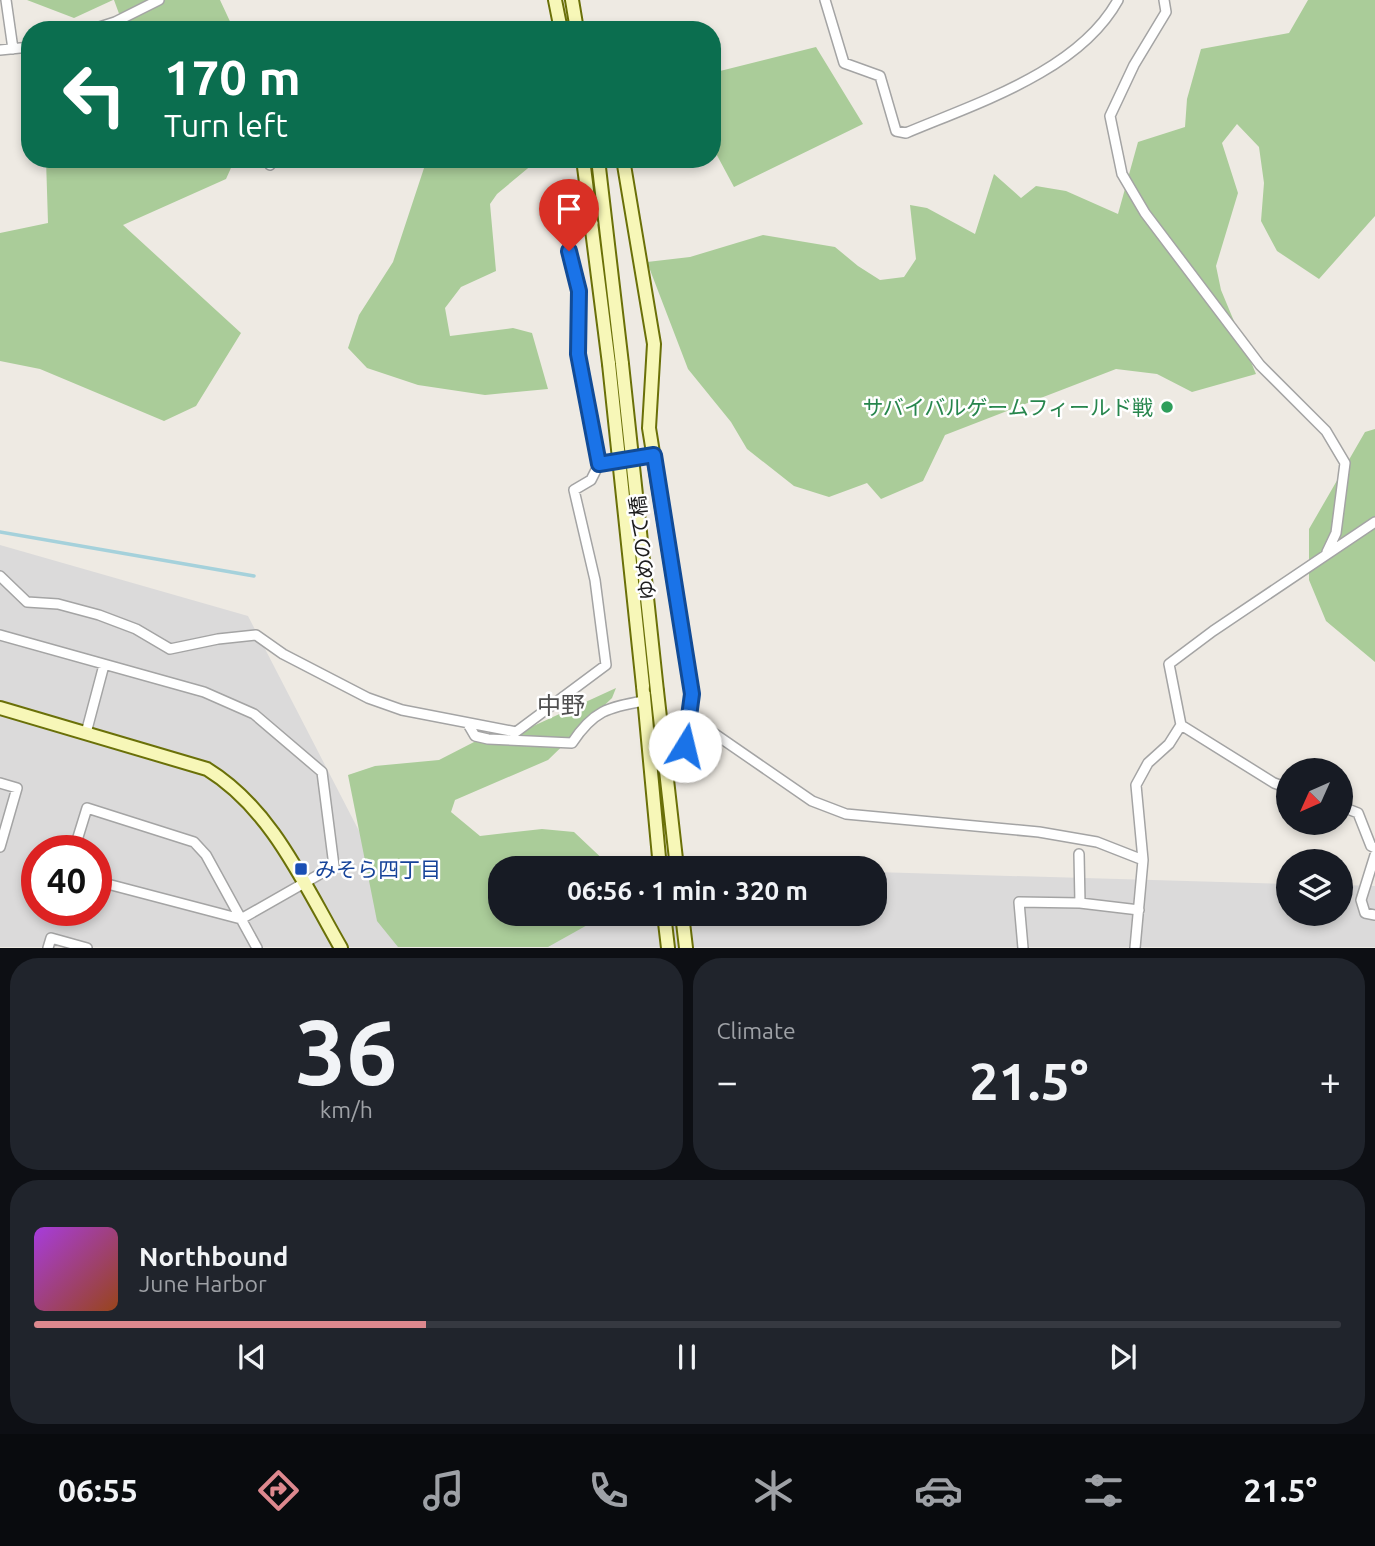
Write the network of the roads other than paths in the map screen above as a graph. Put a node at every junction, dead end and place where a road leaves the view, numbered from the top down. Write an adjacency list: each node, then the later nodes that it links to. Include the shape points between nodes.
1 (6, 0): 12 (street)
2 (159, 0): 8 (street)
3 (555, 0): 9 (street)
4 (572, 0): 10 (street)
5 (825, 0): 6 (street, via 844,63 880,76 896,131 906,133 979,102 1080,48 1108,19)
6 (1118, 0)
7 (1164, 0): 22 (street, via 1166,12 1110,116 1122,174 1145,213 1260,365 1326,431 1345,463 1337,526)
8 (118, 21)
9 (559, 21)
10 (576, 21)
11 (21, 48): 12 (street)
12 (13, 49): 13 (street)
13 (0, 50)
14 (584, 168): 17 (street)
15 (598, 168): 18 (street)
16 (625, 168): 19 (street, via 654,344 649,416)
17 (593, 223): 18 (street); 20 (street, via 575,226 567,237 579,291 578,354)
18 (616, 364): 26 (street, ゆめのて橋, bridge); 32 (street, ゆめのて橋, bridge)
19 (654, 455): 20 (street); 30 (street, via 692,694)
20 (599, 464): 28 (street, via 591,480 574,490 595,580 606,665 516,732)
21 (1375, 522): 22 (street)
22 (1327, 552): 29 (street, via 1169,664)
23 (0, 576): 28 (street, via 27,602 58,604 99,615 170,649 256,635 368,698)
24 (0, 635): 25 (street)
25 (104, 665): 31 (street); 44 (street, via 204,692 254,714 322,772 334,866)
26 (644, 701): 28 (street, via 605,709 585,723 572,743 488,740 475,736); 41 (street, ゆめのて橋)
27 (0, 708): 31 (street)
28 (468, 724)
29 (1181, 725): 34 (street); 43 (street, via 1136,785)
30 (689, 726): 32 (street, via 685,746 678,753); 43 (street, via 712,732 812,801 846,814 1039,832 1097,842)
31 (86, 733): 44 (street, via 207,769 222,778 261,815)
32 (664, 755): 42 (street, ゆめのて橋)
33 (0, 783): 37 (street, via 17,788)
34 (1276, 784)
35 (1353, 811): 38 (street)
36 (79, 835): 49 (street, via 87,808 182,835 206,855)
37 (0, 847)
38 (1375, 848)
39 (1079, 853): 46 (street)
40 (1375, 855): 48 (street, via 1361,900 1366,913)
41 (659, 856)
42 (676, 856)
43 (1143, 860): 47 (street)
44 (304, 884): 49 (street); 55 (street)
45 (112, 885): 49 (street)
46 (1080, 903): 47 (street); 58 (street, via 1019,902)
47 (1139, 910): 59 (street)
48 (1375, 915)
49 (241, 919): 54 (street)
50 (665, 926): 56 (street)
51 (683, 926): 57 (street)
52 (48, 947): 53 (street, via 51,938)
53 (87, 947)
54 (257, 947)
55 (341, 947)
56 (668, 947)
57 (686, 947)
58 (1023, 947)
59 (1135, 947)

